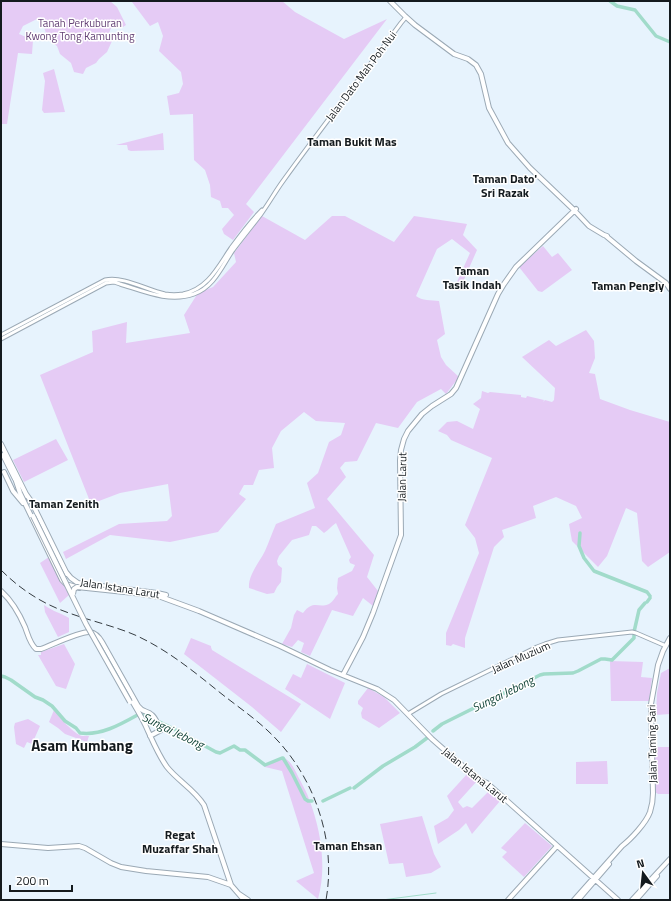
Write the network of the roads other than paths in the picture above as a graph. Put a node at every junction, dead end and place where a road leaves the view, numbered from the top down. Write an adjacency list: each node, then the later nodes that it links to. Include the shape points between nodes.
1 (390, 1): 2 (main road)
2 (405, 17): 3 (main road, via 451,52 476,65 481,74 489,108 508,144); 4 (street, Jalan Dato Mah Poh Nui, via 209,280 192,291 176,295 168,295 121,280 110,279)
3 (575, 210): 5 (main road, via 594,230 607,236 666,283); 26 (main road, Jalan Larut, via 512,272 498,294 456,388 422,414 406,434 400,455 401,535 373,613)
4 (106, 282): 6 (street); 7 (street)
5 (670, 289)
6 (1, 335)
7 (1, 339)
8 (1, 444): 12 (main road)
9 (1, 450): 11 (main road)
10 (4, 472): 13 (main road, via 13,491)
11 (15, 478): 13 (main road); 14 (main road)
12 (26, 494): 14 (main road); 15 (main road)
13 (28, 510): 16 (main road, via 60,578)
14 (34, 515): 20 (main road, bridge); 23 (main road, bridge)
15 (66, 572): 16 (main road, via 69,581); 17 (main road)
16 (66, 584): 17 (main road)
17 (75, 584): 18 (main road, Jalan Istana Larut); 22 (main road, Jalan Istana Larut, via 157,593)
18 (82, 588): 20 (main road); 21 (main road, Jalan Istana Larut)
19 (1, 591): 28 (main road, via 14,606 36,649 84,633 96,634 138,706 142,711 154,716 161,730)
20 (75, 594): 21 (main road, Jalan Istana Larut, bridge, via 74,589 77,587); 23 (main road, bridge)
21 (154, 596): 22 (main road, Jalan Istana Larut)
22 (199, 611): 26 (main road, Jalan Istana Larut)
23 (82, 615): 28 (main road, bridge)
24 (670, 638): 25 (main road, Jalan Taming Sari)
25 (666, 646): 27 (street, Jalan Muzium, via 632,632 558,640 538,647 441,694); 33 (main road, Jalan Taming Sari, via 658,665 651,704 651,810 647,818)
26 (343, 675): 27 (main road, Jalan Istana Larut, via 374,687 390,697)
27 (408, 714): 30 (main road, Jalan Istana Larut, via 432,739 480,780 487,783)
28 (150, 736): 34 (main road, via 168,768 204,805)
29 (1, 844): 34 (main road, via 48,848 79,846 121,867 208,877)
30 (557, 846): 33 (main road, Jalan Istana Larut); 38 (main road)
31 (670, 859): 32 (main road)
32 (658, 872): 42 (main road); 43 (main road)
33 (594, 879): 39 (main road, Jalan Taming Sari); 40 (main road, Jalan Taming Sari); 41 (main road, Jalan Istana Larut)
34 (231, 886): 35 (main road)
35 (237, 893): 36 (main road); 37 (main road)
36 (244, 900)
37 (248, 900)
38 (508, 900)
39 (574, 900)
40 (578, 900)
41 (618, 900)
42 (632, 900)
43 (636, 900)

